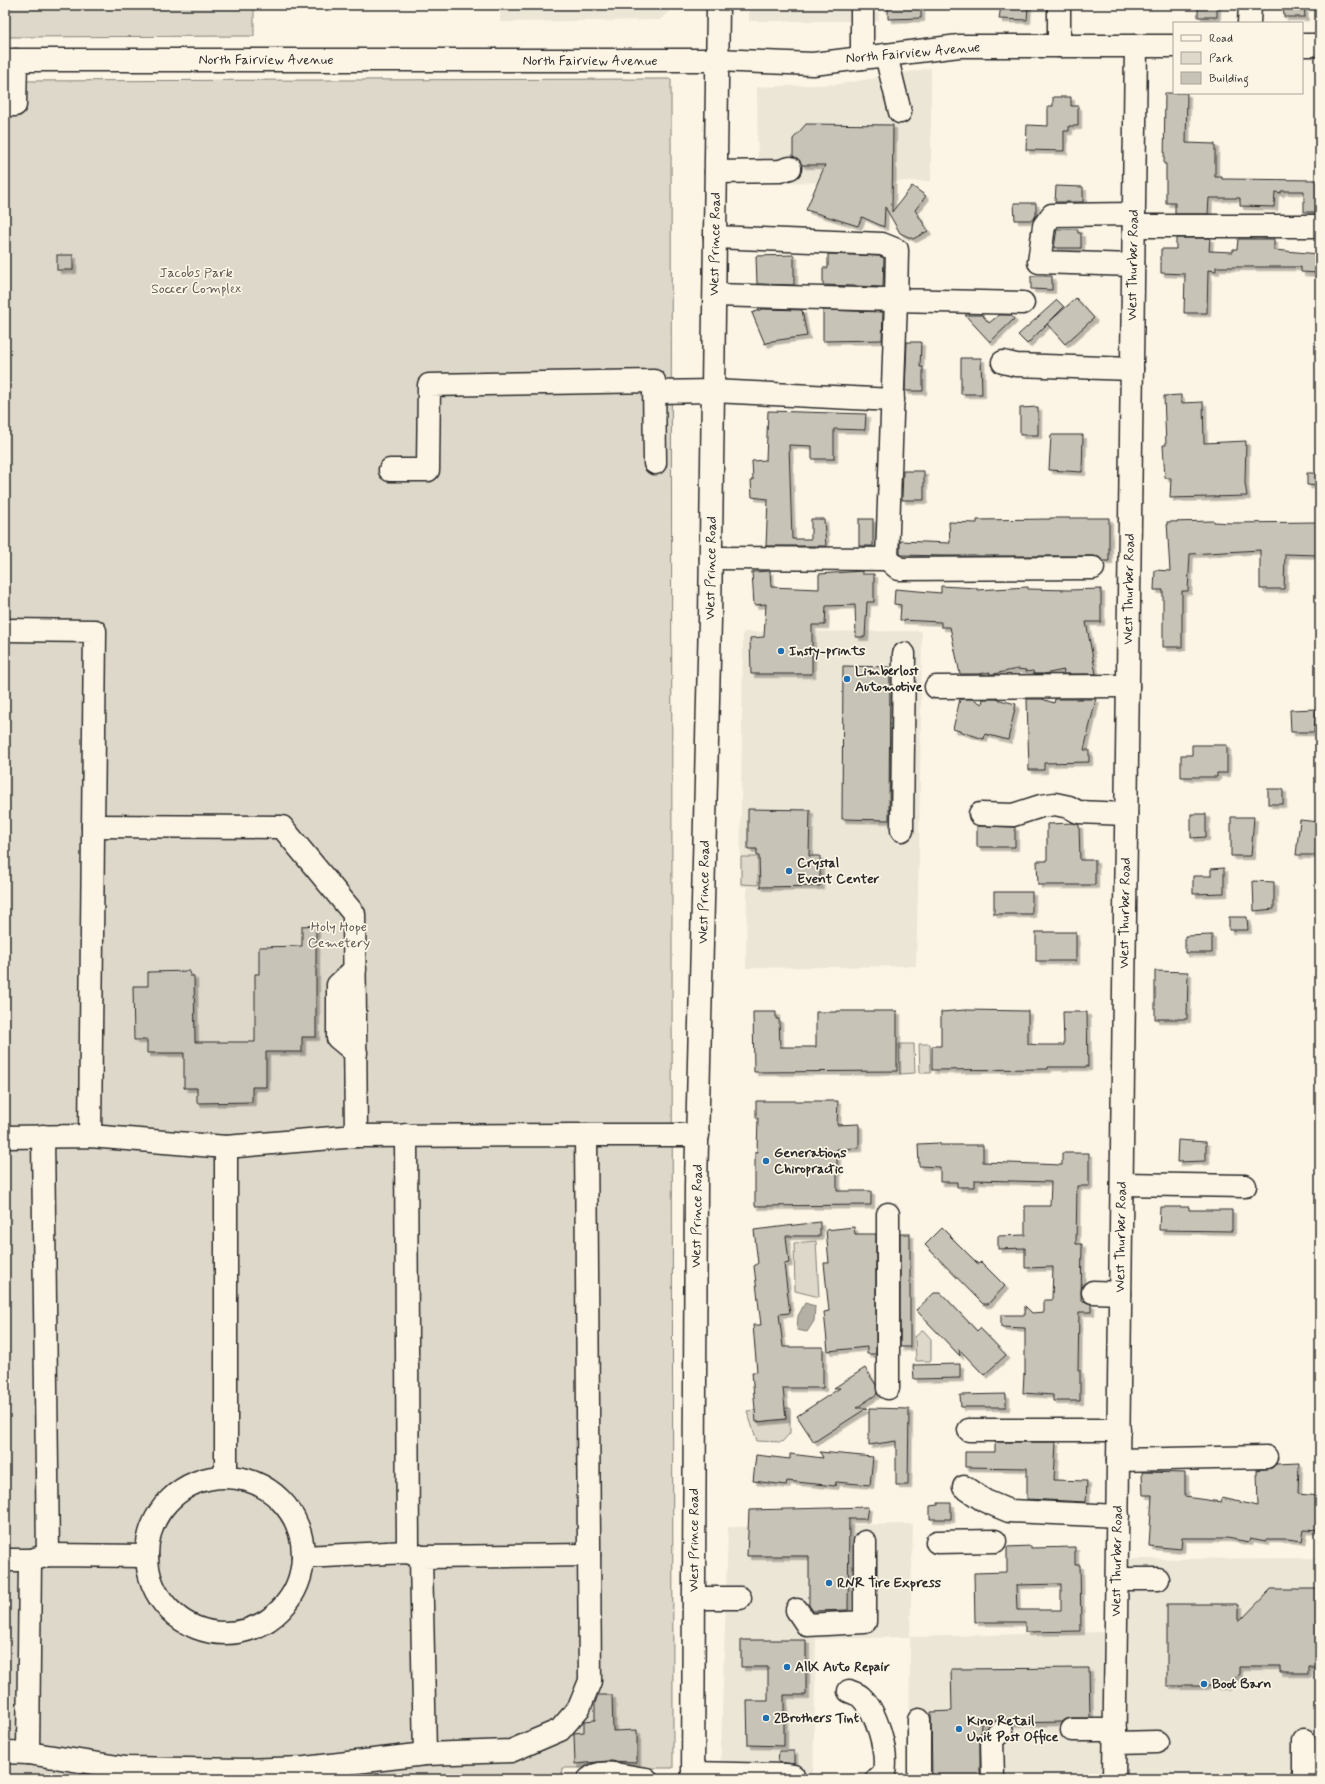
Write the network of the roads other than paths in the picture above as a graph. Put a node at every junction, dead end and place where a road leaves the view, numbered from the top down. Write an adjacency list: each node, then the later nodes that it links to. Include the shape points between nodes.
1 (718, 5): 14 (street, West Prince Road)
2 (862, 5): 12 (street)
3 (1060, 5): 8 (street)
4 (1250, 5): 5 (street)
5 (1249, 22)
6 (1320, 44): 7 (street)
7 (1303, 45)
8 (1059, 46): 9 (street, North Fairview Avenue); 11 (street, North Fairview Avenue, via 959,46)
9 (1136, 46): 10 (street, North Fairview Avenue); 19 (street, West Thurber Road)
10 (1173, 46)
11 (886, 55): 12 (street, North Fairview Avenue); 16 (street)
12 (862, 58): 14 (street, North Fairview Avenue, via 813,64)
13 (10, 60): 14 (street, North Fairview Avenue); 15 (street, via 15,104)
14 (717, 60): 18 (street, West Prince Road)
15 (5, 105)
16 (900, 112)
17 (790, 168): 18 (street, via 780,171)
18 (716, 172): 21 (street, West Prince Road)
19 (1134, 220): 20 (street); 22 (street, West Thurber Road); 22 (street, via 1052,215 1044,226 1039,262)
20 (1320, 226)
21 (715, 237): 23 (street, West Prince Road); 24 (street, via 882,244 897,250)
22 (1133, 265): 27 (street, West Thurber Road)
23 (715, 295): 24 (street); 28 (street, West Prince Road)
24 (896, 300): 25 (street); 30 (street)
25 (1023, 303)
26 (1003, 362): 27 (street, via 1029,366)
27 (1132, 369): 38 (street, West Thurber Road)
28 (713, 391): 29 (street); 30 (street); 33 (street, West Prince Road)
29 (654, 392): 31 (street); 32 (street, via 654,381 429,385 428,470)
30 (892, 400): 34 (street)
31 (655, 463)
32 (390, 470)
33 (711, 558): 34 (street); 46 (street, West Prince Road)
34 (887, 560): 35 (street, via 899,569)
35 (1093, 568)
36 (5, 630): 42 (street, via 95,631)
37 (904, 654): 43 (street)
38 (1128, 686): 39 (street); 41 (street, West Thurber Road)
39 (936, 687)
40 (980, 814): 41 (street, via 1013,815 1055,804 1078,812)
41 (1126, 814): 52 (street, West Thurber Road)
42 (93, 826): 48 (street); 49 (street, via 282,827 354,914)
43 (902, 830)
44 (406, 1135): 45 (street); 49 (street); 68 (street)
45 (586, 1135): 46 (street); 69 (street)
46 (698, 1135): 76 (street, West Prince Road)
47 (44, 1136): 48 (street); 50 (street); 72 (street)
48 (90, 1136): 51 (street)
49 (356, 1136): 51 (street)
50 (5, 1137)
51 (226, 1147): 62 (street)
52 (1122, 1184): 53 (street); 56 (street, West Thurber Road)
53 (1245, 1186)
54 (888, 1214): 57 (street)
55 (1093, 1292): 56 (street)
56 (1120, 1292): 59 (street, West Thurber Road)
57 (888, 1388)
58 (969, 1430): 59 (street)
59 (1118, 1430): 61 (street, West Thurber Road)
60 (1266, 1457): 61 (street)
61 (1118, 1460): 64 (street, West Thurber Road)
62 (226, 1475): 70 (street, via 181,1490 164,1506 150,1531); 71 (street, via 243,1479 270,1492 291,1513 300,1536)
63 (964, 1487): 64 (street, via 985,1501 1009,1511)
64 (1118, 1516): 74 (street, West Thurber Road)
65 (996, 1540): 67 (street)
66 (865, 1542): 78 (street, via 866,1622 807,1625)
67 (937, 1542)
68 (415, 1555): 69 (street); 71 (street); 88 (street)
69 (589, 1555): 88 (street, via 590,1681 579,1708 560,1730 510,1751)
70 (147, 1556): 71 (street, via 150,1579 162,1602 177,1617 204,1630 226,1634 250,1630 269,1620 283,1607 297,1584); 72 (street)
71 (303, 1557)
72 (39, 1558): 73 (street); 87 (street)
73 (5, 1560)
74 (1117, 1579): 75 (street); 83 (street, West Thurber Road)
75 (1158, 1579)
76 (694, 1598): 77 (street); 91 (street, West Prince Road)
77 (740, 1598)
78 (796, 1610)
79 (849, 1691): 96 (street, via 860,1695 871,1710 883,1744 886,1764 884,1773)
80 (919, 1720): 97 (street)
81 (1072, 1730): 83 (street)
82 (1002, 1731): 98 (street, via 992,1739)
83 (1115, 1736): 85 (street); 99 (street, West Thurber Road)
84 (1304, 1740): 100 (street)
85 (1157, 1742)
86 (5, 1752): 87 (street)
87 (28, 1753): 89 (street, via 125,1768)
88 (425, 1754): 90 (street)
89 (218, 1774): 90 (street)
90 (245, 1774)
91 (693, 1776): 95 (street, via 785,1775 793,1776)
92 (640, 1778): 93 (street, via 610,1773 592,1776); 94 (street)
93 (589, 1779)
94 (646, 1779)
95 (794, 1779)
96 (877, 1779)
97 (919, 1779)
98 (993, 1779)
99 (1114, 1779)
100 (1304, 1779)

